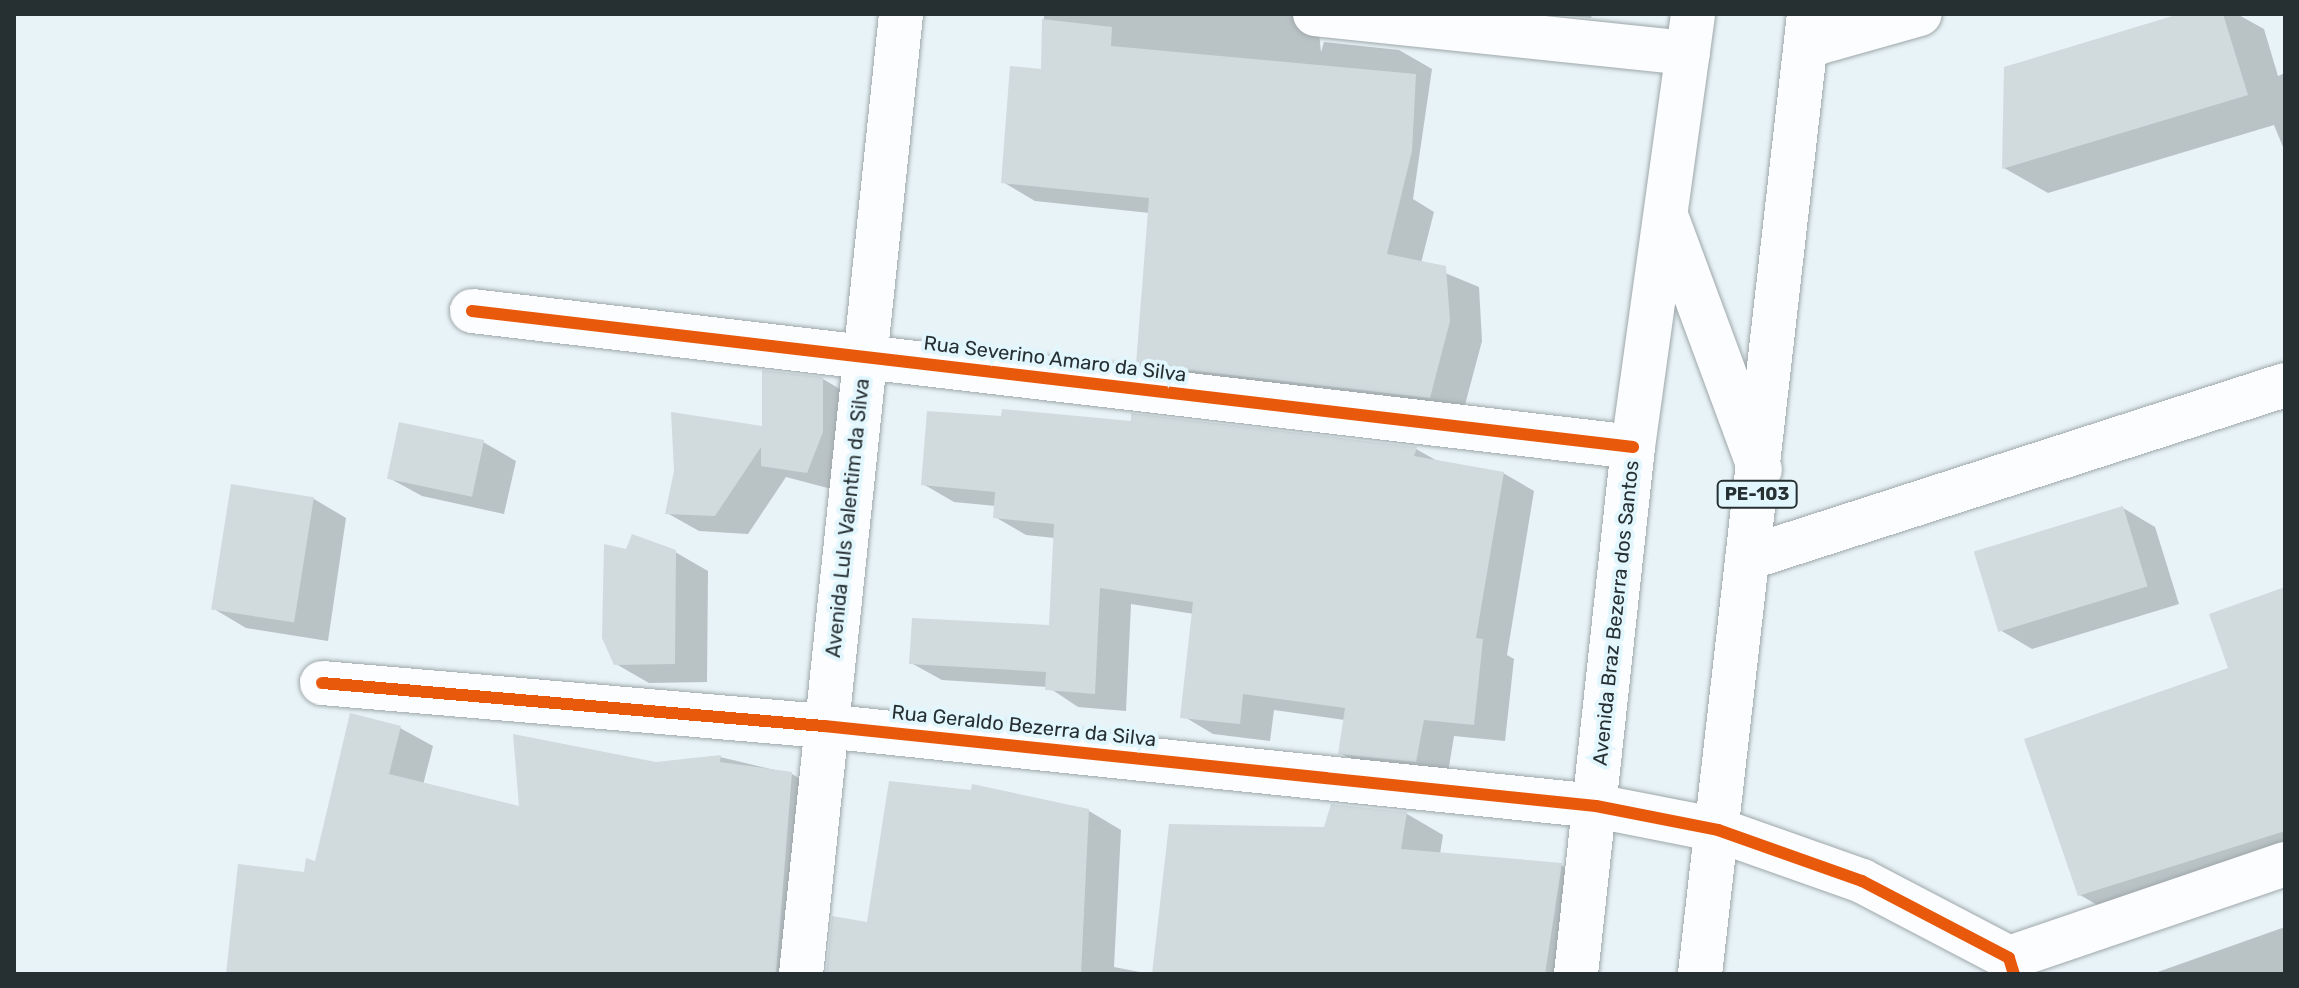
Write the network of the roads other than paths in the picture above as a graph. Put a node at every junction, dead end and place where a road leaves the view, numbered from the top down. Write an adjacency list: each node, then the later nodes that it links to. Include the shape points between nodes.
1 (901, 14): 9 (street, Avenida LuIs Valentim da Silva)
2 (1315, 14): 4 (street)
3 (1920, 14): 5 (street)
4 (1443, 21): 6 (street)
5 (1808, 30): 12 (street, PE-103)
6 (1690, 33): 7 (street, Avenida Braz Bezerra dos Santos)
7 (1666, 215): 11 (street, Avenida Braz Bezerra dos Santos); 12 (street)
8 (472, 311): 9 (street, Rua Severino Amaro da Silva)
9 (866, 357): 11 (street, Rua Severino Amaro da Silva); 15 (street, Avenida LuIs Valentim da Silva)
10 (2285, 385): 13 (street)
11 (1633, 447): 16 (street, Avenida Braz Bezerra dos Santos)
12 (1760, 470): 13 (street, PE-103)
13 (1748, 558): 17 (street, PE-103)
14 (322, 683): 15 (street, Rua Geraldo Bezerra da Silva)
15 (824, 726): 16 (street, Rua Geraldo Bezerra da Silva); 20 (street, Avenida LuIs Valentim da Silva)
16 (1596, 806): 17 (street, Rua Geraldo Bezerra da Silva); 21 (street, Avenida Braz Bezerra dos Santos)
17 (1718, 830): 19 (street, Rua Geraldo Bezerra da Silva, via 1862,881); 22 (street, PE-103)
18 (2285, 864): 19 (street)
19 (2011, 966)
20 (801, 974)
21 (1576, 974)
22 (1700, 974)

